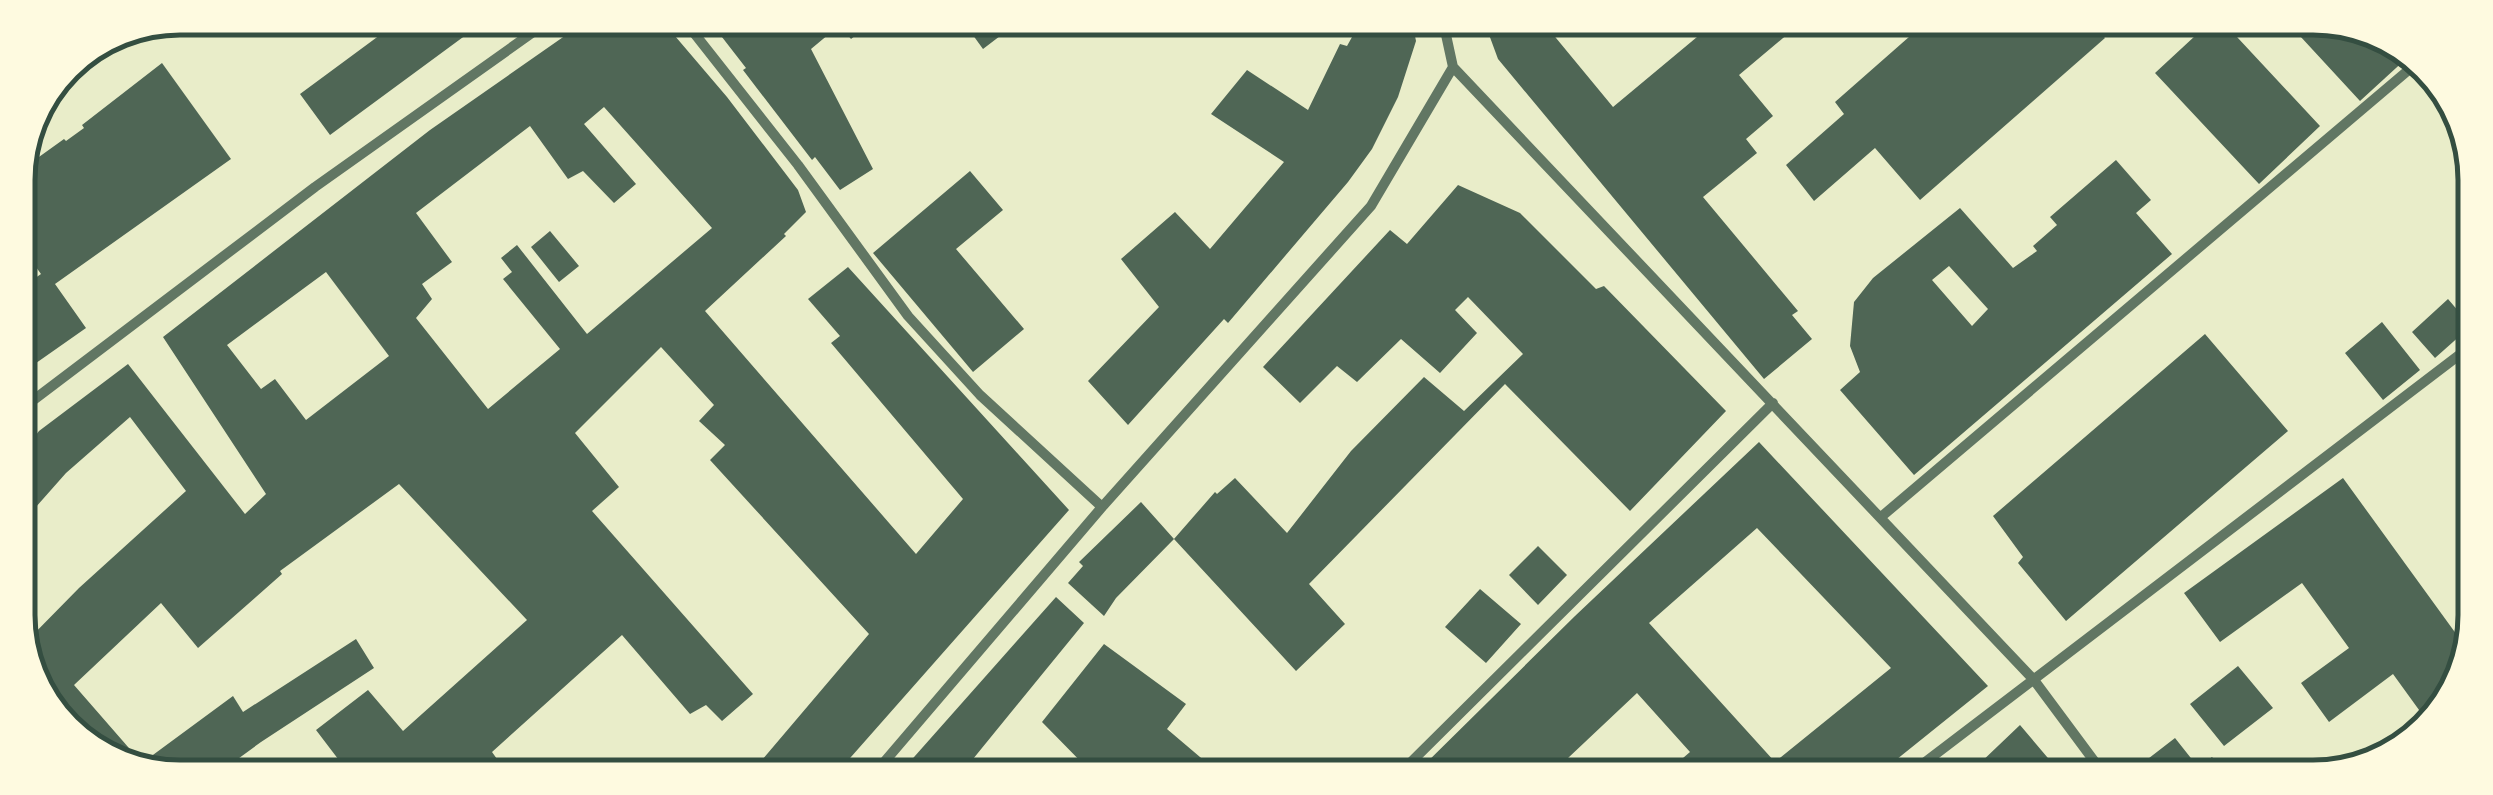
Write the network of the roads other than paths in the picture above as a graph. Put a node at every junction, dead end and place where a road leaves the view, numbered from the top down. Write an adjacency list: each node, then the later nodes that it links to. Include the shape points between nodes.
1 (529, 35): 7 (street)
2 (696, 35): 9 (street, via 908,316 980,395)
3 (1446, 35): 4 (street)
4 (1453, 67): 8 (street); 9 (street, via 1371,206)
5 (2408, 71): 10 (street)
6 (2458, 357): 11 (street)
7 (35, 398)
8 (1773, 403): 10 (street); 13 (street)
9 (1102, 507): 12 (street)
10 (1880, 517): 11 (street)
11 (2034, 680): 14 (street); 15 (street)
12 (886, 760)
13 (1413, 760)
14 (1929, 760)
15 (2093, 760)

